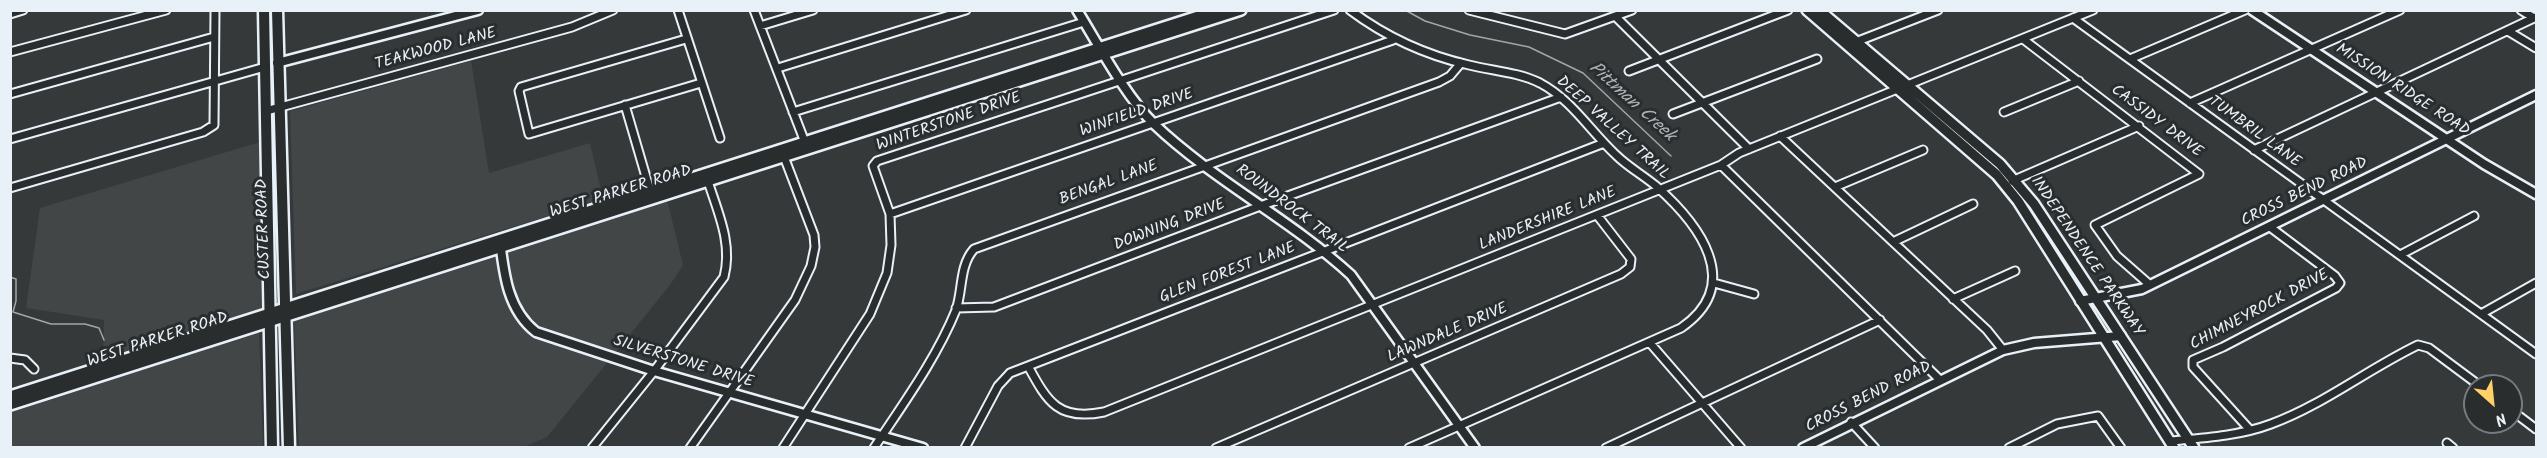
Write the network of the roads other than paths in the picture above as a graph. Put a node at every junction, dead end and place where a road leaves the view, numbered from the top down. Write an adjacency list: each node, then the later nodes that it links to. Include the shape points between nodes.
1 (23, 10): 28 (street)
2 (166, 10): 43 (street)
3 (215, 10): 35 (street)
4 (264, 10): 49 (main road, CUSTER ROAD)
5 (277, 10): 47 (main road, CUSTER ROAD)
6 (613, 10): 65 (street, TEAKWOOD LANE, via 572,27)
7 (678, 10): 36 (street)
8 (754, 10): 33 (street)
9 (813, 10): 33 (street)
10 (966, 10): 50 (street)
11 (1077, 10): 32 (street, ROUNDROCK TRAIL)
12 (1217, 10): 42 (main road, WEST PARKER ROAD)
13 (1241, 10): 42 (main road, WEST PARKER ROAD)
14 (1334, 10): 52 (street, WINTERSTONE DRIVE)
15 (1350, 10): 38 (street, DEEP VALLEY TRAIL)
16 (1469, 10): 29 (street, via 1562,34)
17 (1632, 10): 29 (street)
18 (1788, 10): 44 (street)
19 (1807, 10): 39 (main road, INDEPENDENCE PARKWAY)
20 (1819, 10): 39 (main road, INDEPENDENCE PARKWAY)
21 (1938, 10): 39 (street)
22 (2093, 10): 30 (street, LANDERSHIRE LANE)
23 (2245, 10): 46 (street)
24 (2252, 10): 41 (street, MISSION RIDGE ROAD)
25 (2400, 10): 41 (street)
26 (2521, 10): 31 (street)
27 (472, 11): 47 (street)
28 (10, 14)
29 (1616, 16): 44 (street)
30 (2073, 18): 37 (street, LANDERSHIRE LANE); 46 (street, TUMBRIL LANE)
31 (2535, 18): 34 (street)
32 (1084, 22): 42 (street, ROUNDROCK TRAIL); 67 (street)
33 (760, 26): 50 (street)
34 (2508, 31): 40 (street); 58 (street)
35 (214, 37): 53 (street); 59 (street)
36 (686, 39): 55 (street); 57 (street)
37 (2023, 39): 54 (street, CASSIDY DRIVE); 56 (street, LANDERSHIRE LANE)
38 (1393, 40): 48 (street, DEEP VALLEY TRAIL); 70 (street, WINFIELD DRIVE)
39 (1852, 44): 56 (main road, INDEPENDENCE PARKWAY)
40 (2536, 48)
41 (2311, 50): 58 (street, MISSION RIDGE ROAD); 63 (street)
42 (1103, 51): 52 (street, ROUNDROCK TRAIL); 77 (main road, WEST PARKER ROAD)
43 (10, 52)
44 (1659, 59): 51 (street); 62 (street)
45 (1817, 59): 62 (street)
46 (2130, 59): 63 (street, TUMBRIL LANE)
47 (277, 63): 49 (main road); 65 (main road, CUSTER ROAD)
48 (1461, 63): 61 (street, DEEP VALLEY TRAIL, via 1520,76); 84 (street, BENGAL LANE, via 1439,82)
49 (266, 67): 53 (street); 66 (main road, CUSTER ROAD)
50 (777, 68): 67 (street)
51 (1629, 71)
52 (1121, 79): 70 (street, ROUNDROCK TRAIL); 97 (street, WINTERSTONE DRIVE, via 876,161 873,166)
53 (214, 81): 74 (street); 90 (street, via 214,125 203,132)
54 (2079, 81): 68 (street); 71 (street, CASSIDY DRIVE)
55 (701, 83): 64 (street); 73 (street)
56 (1903, 87): 72 (street, LANDERSHIRE LANE); 87 (main road, INDEPENDENCE PARKWAY, via 1952,121); 88 (main road, INDEPENDENCE PARKWAY)
57 (520, 88): 64 (street, via 529,134)
58 (2377, 93): 75 (street, MISSION RIDGE ROAD); 80 (street)
59 (10, 94)
60 (2536, 95): 75 (street, CROSS BEND ROAD)
61 (1561, 97): 76 (street, DEEP VALLEY TRAIL); 96 (street, DOWNING DRIVE)
62 (1704, 103): 69 (street); 78 (street)
63 (2190, 103): 80 (street, TUMBRIL LANE)
64 (625, 105): 93 (street)
65 (279, 108): 66 (street, TEAKWOOD LANE); 82 (main road, CUSTER ROAD)
66 (266, 111): 83 (main road, CUSTER ROAD)
67 (793, 112): 77 (street)
68 (2004, 112)
69 (1673, 114)
70 (1153, 123): 84 (street, ROUNDROCK TRAIL); 97 (street, WINFIELD DRIVE)
71 (2139, 126): 87 (street); 108 (street, CASSIDY DRIVE, via 2199,174 2095,225 2117,256)
72 (1780, 136): 78 (street, LANDERSHIRE LANE); 89 (street)
73 (720, 138)
74 (10, 139)
75 (2447, 140): 92 (street, MISSION RIDGE ROAD); 94 (street, CROSS BEND ROAD)
76 (1604, 143): 91 (street, DEEP VALLEY TRAIL); 103 (street, GLEN FOREST LANE)
77 (807, 146): 81 (main road, WEST PARKER ROAD)
78 (1749, 149): 85 (street, LANDERSHIRE LANE)
79 (1923, 150): 89 (street)
80 (2254, 150): 94 (street, TUMBRIL LANE)
81 (783, 153): 86 (main road, WEST PARKER ROAD); 132 (street, via 814,235 814,255 795,300)
82 (280, 155): 83 (main road); 115 (main road, CUSTER ROAD)
83 (267, 159): 117 (main road, CUSTER ROAD)
84 (1204, 164): 96 (street, ROUNDROCK TRAIL); 114 (street, BENGAL LANE, via 974,249 968,256)
85 (1721, 165): 91 (street, LANDERSHIRE LANE); 118 (street)
86 (707, 177): 93 (main road, WEST PARKER ROAD); 129 (street, via 727,244 728,266 715,290)
87 (2016, 180): 88 (street); 111 (main road, INDEPENDENCE PARKWAY)
88 (2004, 182): 112 (main road, INDEPENDENCE PARKWAY)
89 (1835, 187): 102 (street)
90 (10, 188)
91 (1660, 189): 98 (street, LANDERSHIRE LANE); 106 (street, DEEP VALLEY TRAIL, via 1706,244)
92 (2536, 194)
93 (651, 195): 101 (main road, WEST PARKER ROAD)
94 (2323, 200): 100 (street, CROSS BEND ROAD); 104 (street, TUMBRIL LANE)
95 (1973, 204): 102 (street)
96 (1263, 206): 103 (street, ROUNDROCK TRAIL); 114 (street, DOWNING DRIVE, via 994,307)
97 (890, 214): 136 (street, WINTERSTONE DRIVE, via 890,258 877,300)
98 (1597, 215): 113 (street, LANDERSHIRE LANE); 126 (street, LAWNDALE DRIVE, via 1629,255 1631,263 1626,270)
99 (2474, 216): 104 (street)
100 (2270, 227): 108 (street, CROSS BEND ROAD); 141 (street, CHIMNEYROCK DRIVE, via 2340,283 2193,360 2193,367)
101 (500, 242): 115 (main road, WEST PARKER ROAD); 129 (street, SILVERSTONE DRIVE, via 513,307 529,328 543,336)
102 (1893, 242): 110 (street)
103 (1325, 251): 113 (street, ROUNDROCK TRAIL, via 1351,275); 127 (street, GLEN FOREST LANE)
104 (2400, 255): 116 (street, TUMBRIL LANE)
105 (2015, 271): 110 (street)
106 (1714, 283): 109 (street); 121 (street, via 1704,307 1692,320)
107 (2536, 284): 116 (street)
108 (2150, 285): 111 (street, CROSS BEND ROAD)
109 (1754, 294)
110 (1953, 299): 123 (street, via 1988,330)
111 (2097, 299): 112 (street, CROSS BEND ROAD); 119 (main road, INDEPENDENCE PARKWAY)
112 (2080, 302): 120 (main road, INDEPENDENCE PARKWAY)
113 (1372, 304): 126 (street, ROUNDROCK TRAIL); 127 (street, LANDERSHIRE LANE, via 1092,415 1074,415 1055,407)
114 (956, 308): 142 (street, BENGAL LANE)
115 (284, 311): 117 (main road, WEST PARKER ROAD); 146 (main road, CUSTER ROAD)
116 (2481, 314): 124 (street, TUMBRIL LANE)
117 (271, 315): 122 (main road, WEST PARKER ROAD); 145 (main road, CUSTER ROAD)
118 (1880, 320): 131 (street); 134 (street)
119 (2121, 336): 120 (street, CROSS BEND ROAD); 143 (main road, INDEPENDENCE PARKWAY)
120 (2104, 338): 123 (street, CROSS BEND ROAD, via 2034,343); 144 (main road, INDEPENDENCE PARKWAY)
121 (1650, 343): 134 (street); 139 (street)
122 (166, 350): 133 (main road, WEST PARKER ROAD); 135 (main road, WEST PARKER ROAD)
123 (2003, 350): 131 (street, CROSS BEND ROAD)
124 (2536, 354)
125 (10, 358): 128 (street, via 25,360)
126 (1414, 363): 139 (street, ROUNDROCK TRAIL); 153 (street, LAWNDALE DRIVE)
127 (1028, 366): 152 (street, GLEN FOREST LANE, via 1004,378)
128 (34, 369)
129 (654, 371): 132 (street, SILVERSTONE DRIVE); 147 (street)
130 (2464, 374): 141 (street, via 2429,348 2418,345 2292,415)
131 (1940, 379): 138 (street, CROSS BEND ROAD)
132 (730, 393): 136 (street, SILVERSTONE DRIVE); 148 (street)
133 (10, 396)
134 (1702, 403): 156 (street); 157 (street)
135 (10, 405)
136 (804, 415): 142 (street, SILVERSTONE DRIVE); 149 (street, WINTERSTONE DRIVE)
137 (2523, 419): 140 (street)
138 (1851, 422): 158 (street, CROSS BEND ROAD); 159 (street)
139 (1458, 424): 154 (street); 155 (street, ROUNDROCK TRAIL)
140 (2536, 429)
141 (2250, 430): 143 (street)
142 (883, 435): 150 (street, BENGAL LANE); 151 (street, SILVERSTONE DRIVE)
143 (2191, 443): 144 (street)
144 (2172, 444)
145 (272, 447)
146 (290, 447)
147 (592, 447)
148 (690, 447)
149 (783, 447)
150 (874, 447)
151 (923, 447)
152 (965, 447)
153 (1216, 447)
154 (1408, 447)
155 (1475, 447)
156 (1606, 447)
157 (1741, 447)
158 (1803, 447)
159 (1875, 447)
160 (2009, 447): 161 (street, via 2057,424 2098,416)
161 (2121, 447)

